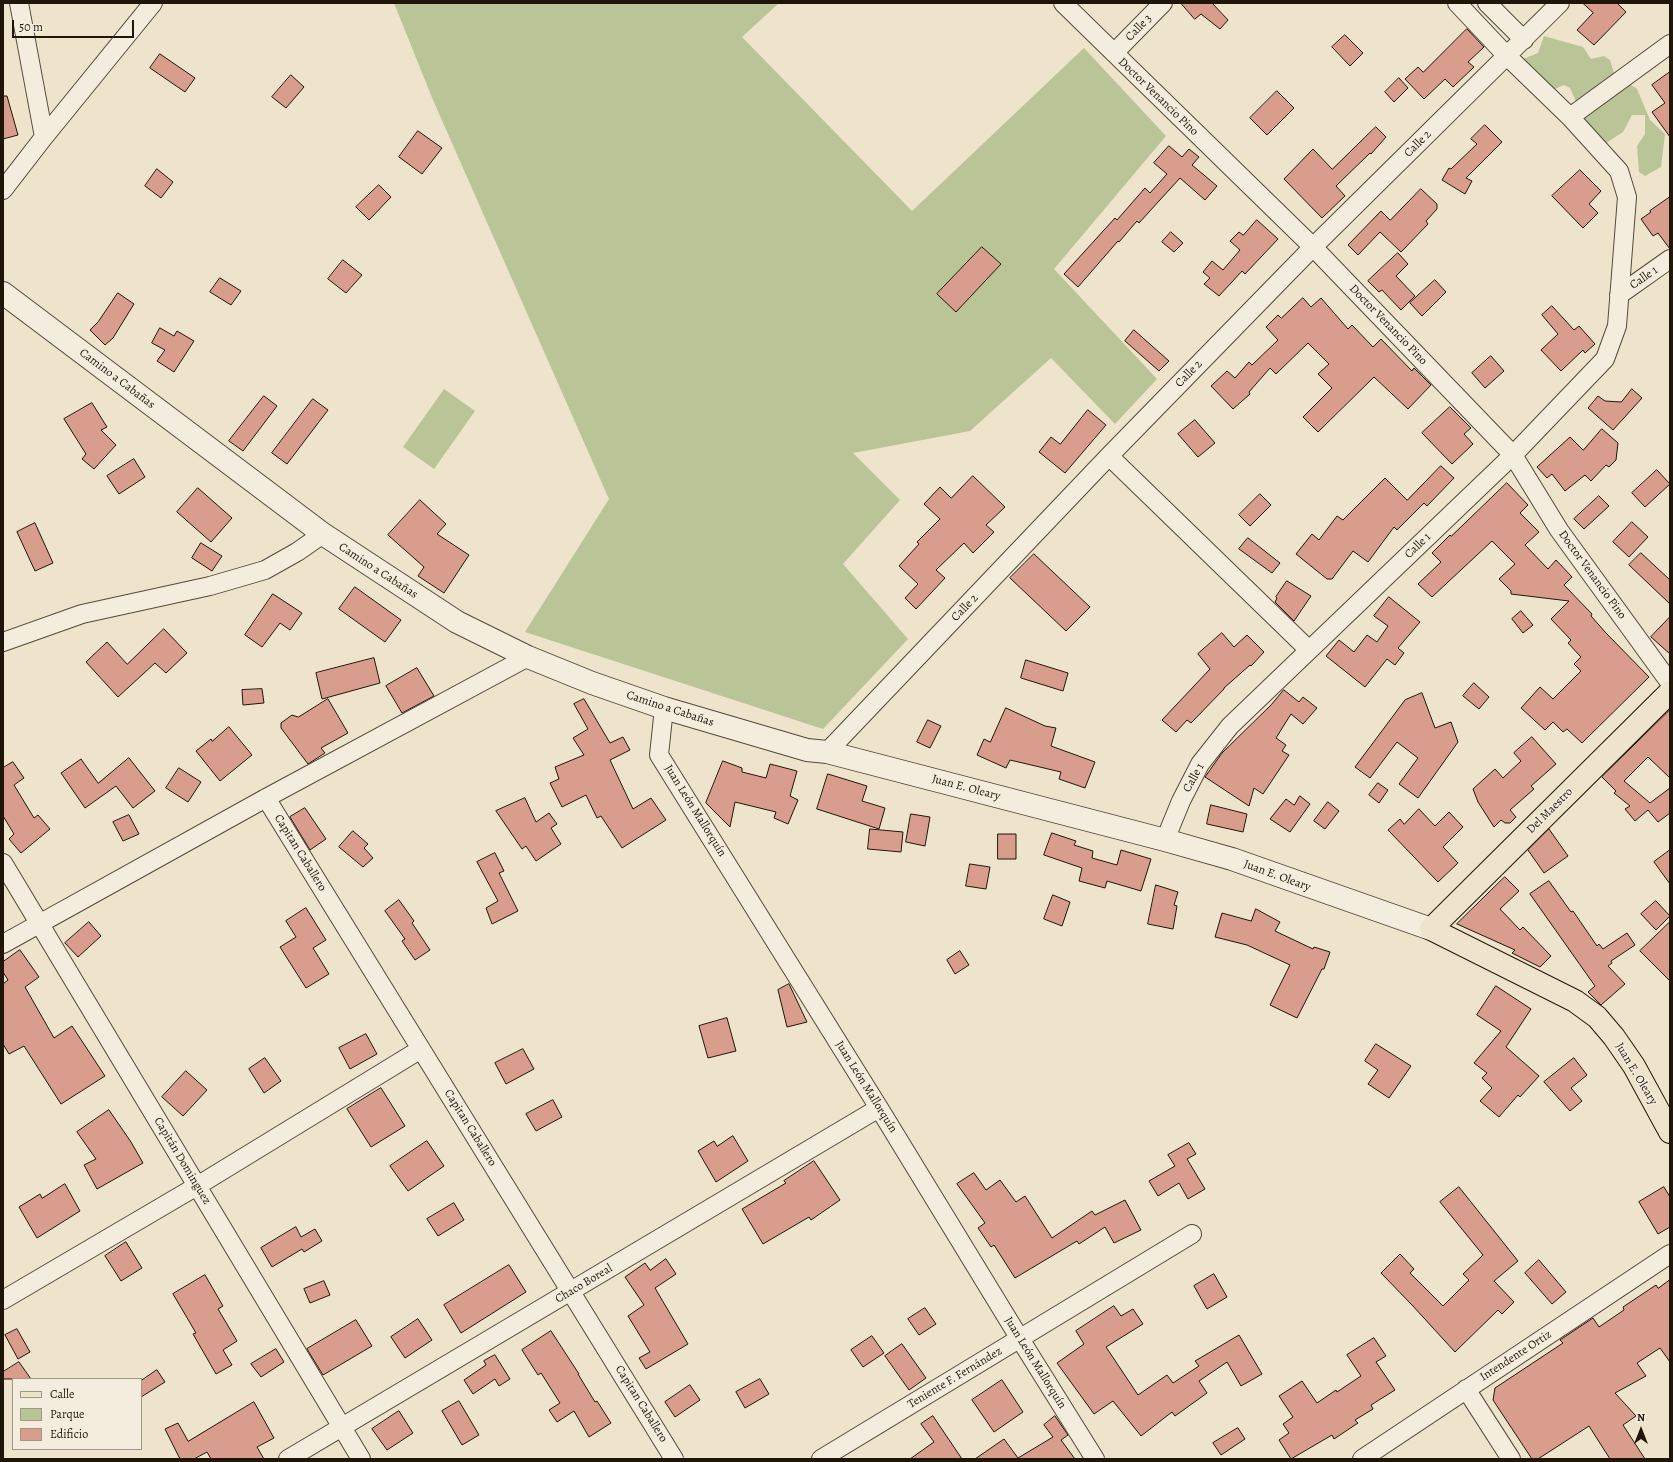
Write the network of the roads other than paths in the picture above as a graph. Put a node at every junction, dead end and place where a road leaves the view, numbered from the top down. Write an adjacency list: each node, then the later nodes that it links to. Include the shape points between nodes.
1 (19, 3): 13 (street)
2 (153, 3): 13 (street)
3 (1063, 3): 10 (street, Doctor Venancio Pino)
4 (1163, 3): 10 (street, Calle 3)
5 (1457, 3): 11 (street)
6 (1487, 3): 8 (street)
7 (1560, 3): 8 (street, Calle 2)
8 (1524, 40): 11 (street, Calle 2)
9 (1670, 44): 12 (street)
10 (1114, 54): 15 (street, Doctor Venancio Pino)
11 (1507, 56): 12 (street); 15 (street, Calle 2)
12 (1570, 117): 18 (street, via 1619,171 1627,197)
13 (44, 137): 14 (street)
14 (3, 190)
15 (1313, 247): 19 (street, Doctor Venancio Pino); 20 (street, Calle 2)
16 (1670, 259): 18 (street, Calle 1)
17 (3, 293): 21 (street, Camino a Cabañas)
18 (1619, 295): 19 (street, Calle 1, via 1617,326 1605,359)
19 (1512, 455): 23 (street, Calle 1); 25 (street, Doctor Venancio Pino, via 1559,530)
20 (1109, 456): 23 (street); 28 (street, Calle 2)
21 (323, 534): 22 (street, via 266,570 210,586 82,614); 24 (street, Camino a Cabañas, via 457,622)
22 (3, 642)
23 (1309, 650): 30 (street, Calle 1, via 1230,726 1200,764)
24 (528, 657): 27 (street, Camino a Cabañas); 29 (street)
25 (1670, 683)
26 (1670, 692): 33 (main road, Del Maestro)
27 (664, 708): 28 (street, Camino a Cabañas); 36 (street, Juan León Mallorquín, via 660,755)
28 (817, 751): 30 (street, Juan E. Oleary)
29 (266, 798): 32 (street); 35 (street, Capitan Caballero)
30 (1165, 840): 33 (street, Juan E. Oleary, via 1232,859)
31 (3, 863): 32 (street, Capitán Dominguez)
32 (40, 924): 34 (street); 38 (street, Capitán Dominguez)
33 (1431, 929): 37 (main road, Juan E. Oleary, via 1575,1001 1596,1017 1634,1066)
34 (3, 944)
35 (421, 1049): 38 (street); 41 (street, Capitan Caballero)
36 (879, 1108): 41 (street, Chaco Boreal); 43 (street, Juan León Mallorquín)
37 (1670, 1132)
38 (197, 1186): 42 (street); 45 (street, Capitán Dominguez)
39 (1192, 1234): 43 (street, Teniente F. Fernández)
40 (1670, 1254): 44 (street, Intendente Ortiz)
41 (571, 1292): 45 (street, Chaco Boreal); 48 (street, Capitan Caballero)
42 (3, 1300)
43 (1020, 1339): 49 (street, Teniente F. Fernández); 50 (street, Juan León Mallorquín)
44 (1466, 1389): 51 (street, Intendente Ortiz); 52 (street)
45 (342, 1427): 46 (street, Chaco Boreal); 47 (street, Capitán Dominguez)
46 (288, 1459)
47 (361, 1459)
48 (674, 1459)
49 (821, 1459)
50 (1096, 1459)
51 (1362, 1459)
52 (1511, 1459)

